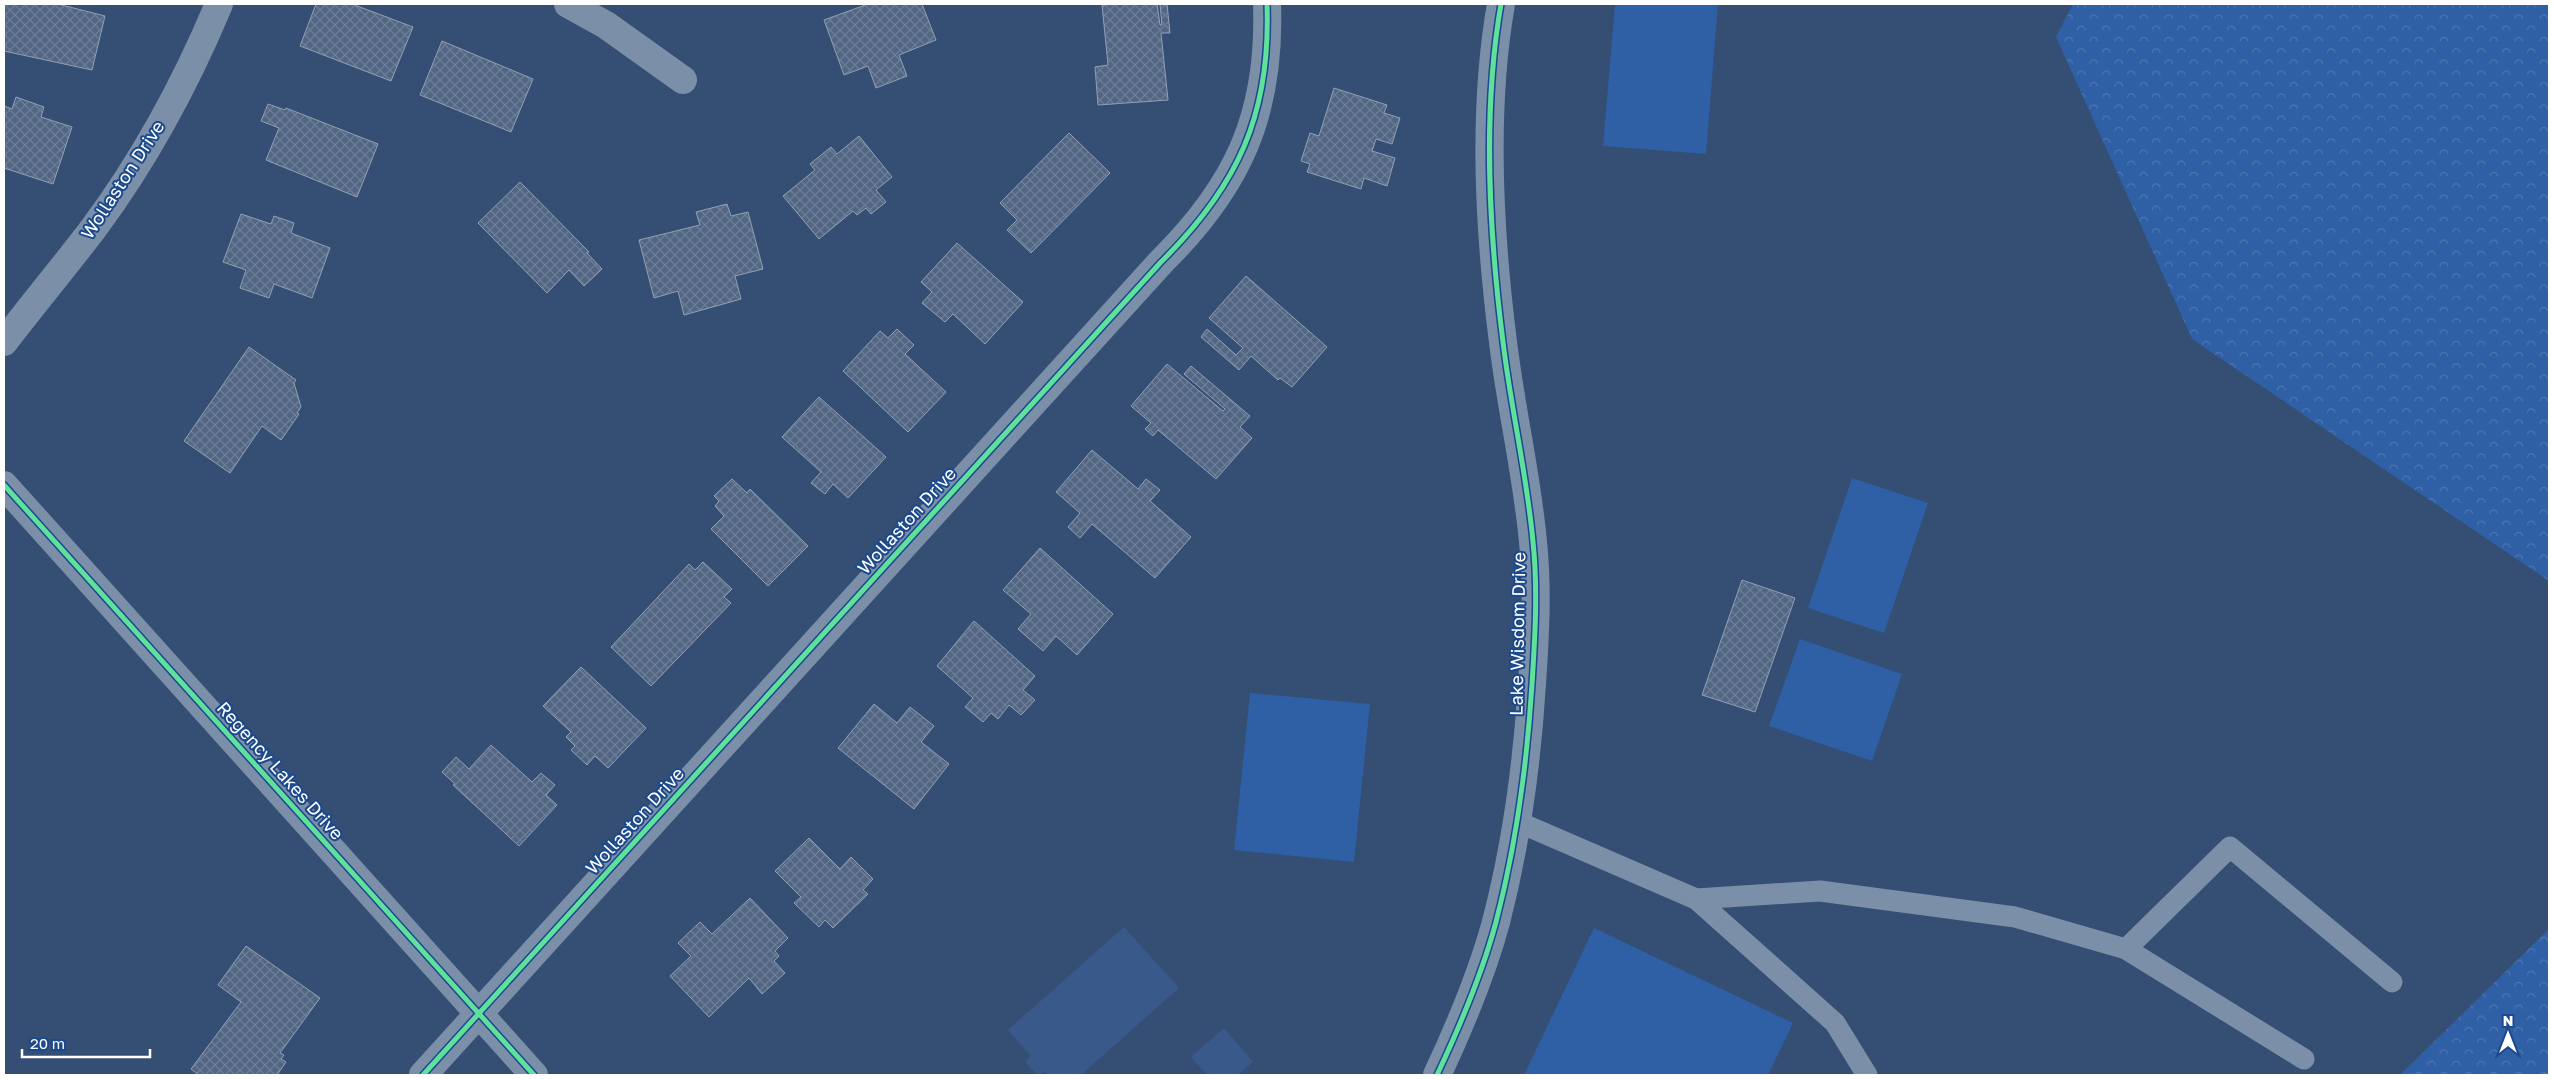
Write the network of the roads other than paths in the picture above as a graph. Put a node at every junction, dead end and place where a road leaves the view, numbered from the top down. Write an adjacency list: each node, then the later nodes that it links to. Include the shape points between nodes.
1 (219, 4): 6 (street, Wollaston Drive, via 196,60 152,140 94,228)
2 (568, 4): 5 (street, via 606,25)
3 (1267, 4): 12 (street, Wollaston Drive, via 1268,40 1261,94 1249,136 1225,187 1192,231)
4 (1501, 4): 8 (street, Lake Wisdom Drive, via 1490,122 1491,233 1503,343 1534,543 1535,633 1528,746)
5 (683, 80)
6 (4, 342)
7 (4, 485): 12 (street, Regency Lakes Drive)
8 (1516, 821): 9 (lane); 16 (street, Lake Wisdom Drive, via 1496,924 1459,1028)
9 (1696, 899): 10 (lane, via 1820,890 2015,917); 17 (lane, via 1835,1023)
10 (2126, 948): 11 (lane, via 2230,848); 13 (lane)
11 (2392, 982)
12 (479, 1014): 14 (street, Wollaston Drive); 15 (street, Regency Lakes Drive)
13 (2304, 1059)
14 (423, 1075)
15 (534, 1075)
16 (1437, 1075)
17 (1867, 1075)

